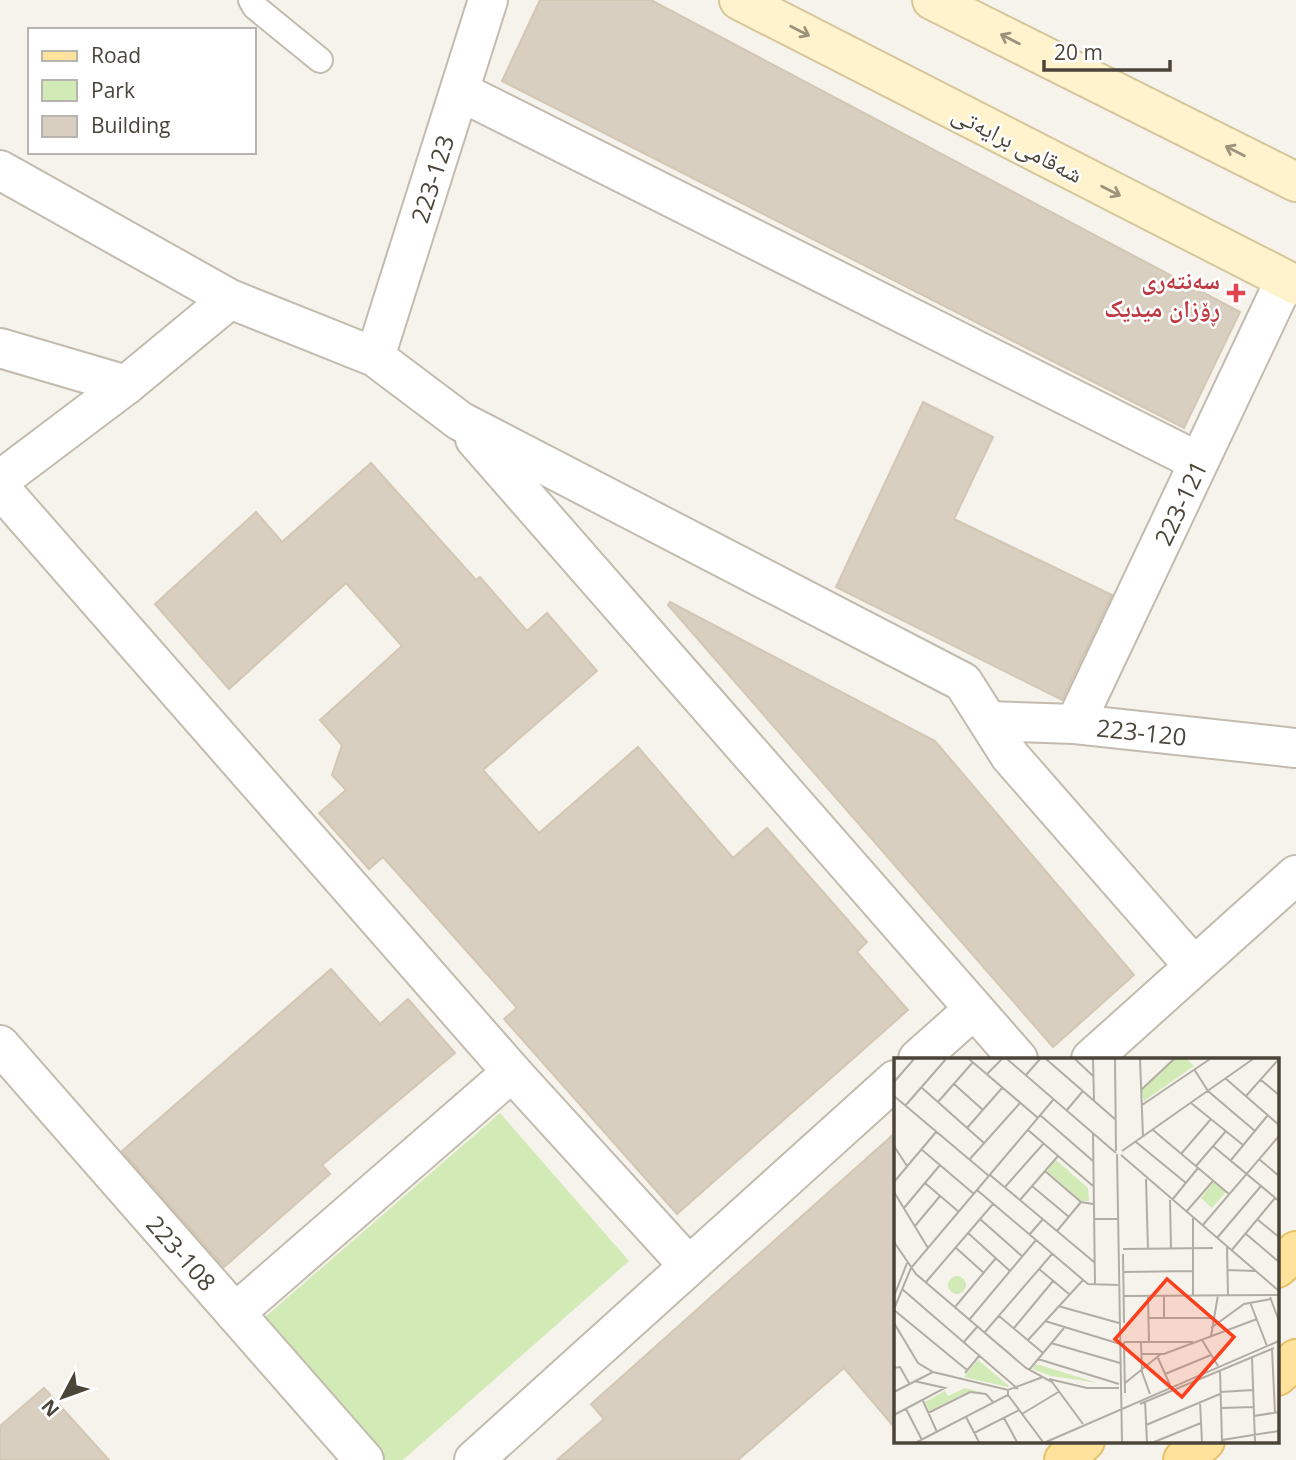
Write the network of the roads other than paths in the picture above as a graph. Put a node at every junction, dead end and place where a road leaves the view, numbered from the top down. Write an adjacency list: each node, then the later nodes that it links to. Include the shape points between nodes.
1 (251, 0): 5 (lane)
2 (488, 0): 6 (street, 223-123)
3 (739, 0): 9 (main road, شەقامی برایەتی, one-way to 9)
4 (932, 0): 8 (main road, one-way to 4)
5 (320, 60)
6 (461, 92): 12 (street, 223-123); 15 (street)
7 (0, 170): 10 (street)
8 (1296, 182)
9 (1290, 283): 15 (street, 223-121)
10 (230, 299): 12 (street); 13 (street)
11 (0, 348): 13 (street)
12 (375, 356): 14 (street)
13 (126, 386): 16 (street)
14 (460, 421): 18 (street, via 963,682); 23 (street)
15 (1197, 461): 19 (street, 223-121)
16 (0, 480)
17 (0, 488): 28 (street)
18 (988, 721): 19 (street, 223-120); 22 (street, via 1010,756)
19 (1074, 724): 20 (street, 223-120)
20 (1296, 748)
21 (1296, 874): 22 (street)
22 (1193, 965): 27 (street)
23 (973, 1010): 25 (street); 26 (street)
24 (0, 1045): 33 (street, 223-108)
25 (919, 1058)
26 (1017, 1058)
27 (1092, 1058)
28 (512, 1072): 31 (street); 33 (street)
29 (894, 1081): 31 (street)
30 (1296, 1251): 32 (main road)
31 (688, 1265): 39 (street)
32 (1278, 1267)
33 (235, 1313): 38 (street, 223-108)
34 (1296, 1359): 35 (main road)
35 (1278, 1375)
36 (1084, 1442): 40 (main road)
37 (1204, 1442): 41 (main road)
38 (364, 1460)
39 (474, 1460)
40 (1064, 1460)
41 (1183, 1460)

